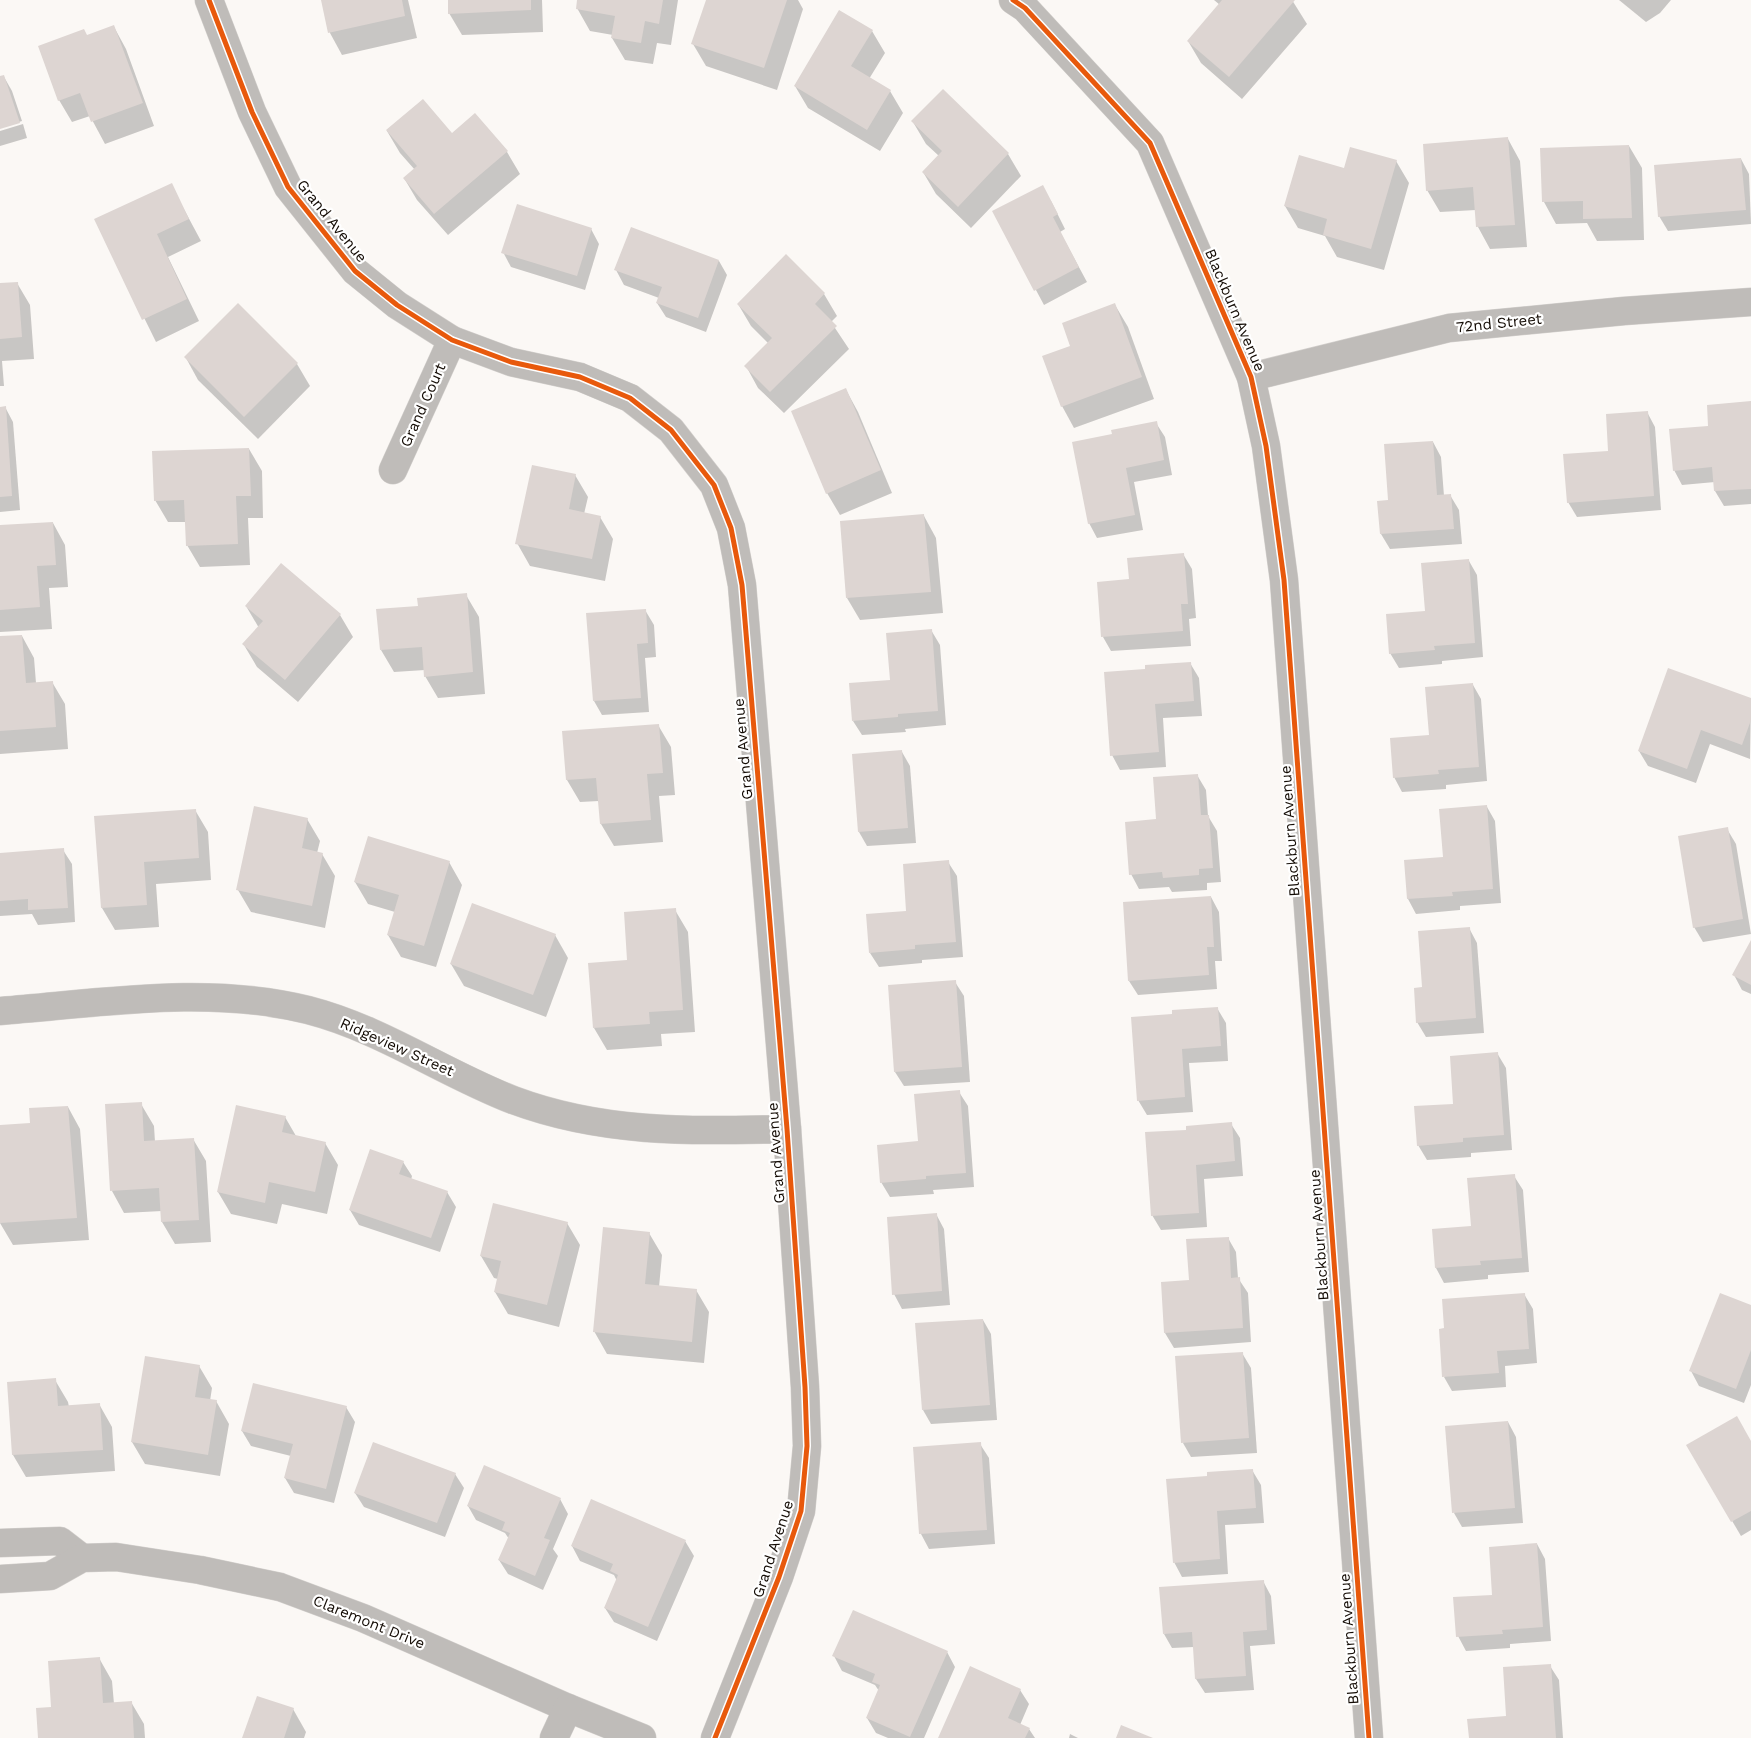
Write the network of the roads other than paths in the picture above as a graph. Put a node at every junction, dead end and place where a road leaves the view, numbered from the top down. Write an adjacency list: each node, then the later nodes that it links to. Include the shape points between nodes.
1 (209, 0): 4 (street, Grand Avenue, via 252,112 288,187 355,272 397,305)
2 (1023, 3): 5 (street, Blackburn Avenue, via 1150,143)
3 (1751, 302): 5 (street, 72nd Street, via 1449,328)
4 (452, 340): 6 (street, Grand Court); 8 (street, Grand Avenue, via 511,362 580,377 630,398 671,430 714,485 731,528 742,585)
5 (1251, 377): 16 (street, Blackburn Avenue, via 1266,446 1284,580)
6 (393, 470)
7 (0, 1011): 8 (street, Ridgeview Street, via 183,997 257,1000 308,1010 353,1024 483,1087 551,1112 642,1129)
8 (787, 1129): 15 (street, Grand Avenue, via 806,1387 807,1446 802,1511)
9 (0, 1543): 10 (street, via 60,1541)
10 (82, 1558): 11 (street, Claremont Drive, via 50,1576); 12 (street, Claremont Drive, via 116,1557 280,1587 363,1618)
11 (0, 1579)
12 (568, 1708): 13 (street); 14 (street, Claremont Drive)
13 (554, 1738)
14 (642, 1738)
15 (715, 1738)
16 (1369, 1738)

